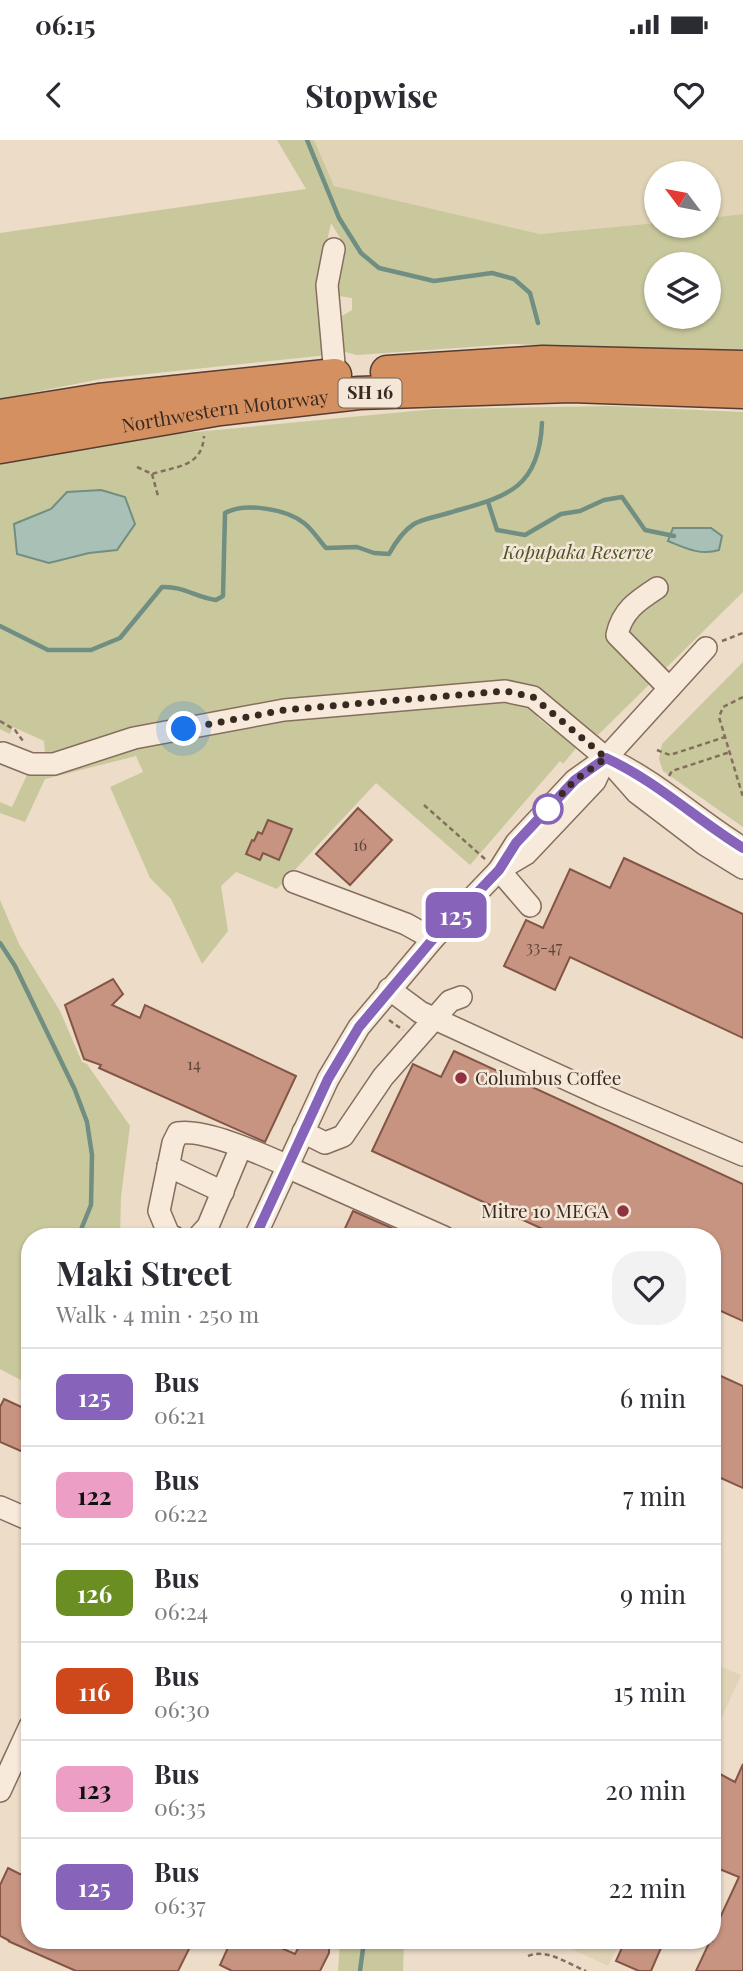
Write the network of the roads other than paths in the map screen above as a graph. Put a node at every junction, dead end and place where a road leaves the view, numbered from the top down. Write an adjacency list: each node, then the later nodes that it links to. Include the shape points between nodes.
1 (334, 250): 3 (street, via 327,285 338,307)
2 (743, 366): 3 (highway, Northwestern Motorway / SH 16, via 543,362)
3 (335, 375): 5 (highway, Northwestern Motorway / SH 16, via 113,398)
4 (743, 392): 6 (highway, Northwestern Motorway / SH 16, via 571,386 359,393 202,412)
5 (0, 416)
6 (0, 447)
7 (657, 588): 9 (street, via 634,603 617,635)
8 (706, 648): 9 (street)
9 (669, 688): 11 (street)
10 (3, 753): 11 (street, via 31,764 54,764 134,738 284,710 505,691 533,697)
11 (606, 758): 12 (street, via 637,772); 13 (street, via 637,793); 14 (street, via 575,780 516,843)
12 (743, 848)
13 (743, 868)
14 (499, 870): 16 (street); 17 (street)
15 (295, 882): 17 (street, via 406,924)
16 (530, 906)
17 (433, 939): 18 (street)
18 (389, 989): 20 (street); 21 (street, via 344,1050)
19 (461, 998): 20 (street, via 450,1001)
20 (434, 1018): 21 (street, via 383,1077 343,1136 325,1143); 23 (street)
21 (303, 1132): 25 (street)
22 (241, 1147): 24 (street, via 191,1131 178,1133); 25 (street); 26 (street)
23 (743, 1155)
24 (168, 1166): 26 (street); 27 (street, via 159,1211)
25 (287, 1166): 29 (street); 30 (street)
26 (223, 1192): 28 (street)
27 (166, 1228)
28 (206, 1228)
29 (259, 1228)
30 (424, 1228)
31 (0, 1507): 32 (street)
32 (21, 1516)
33 (21, 1746): 34 (street)
34 (0, 1791)

